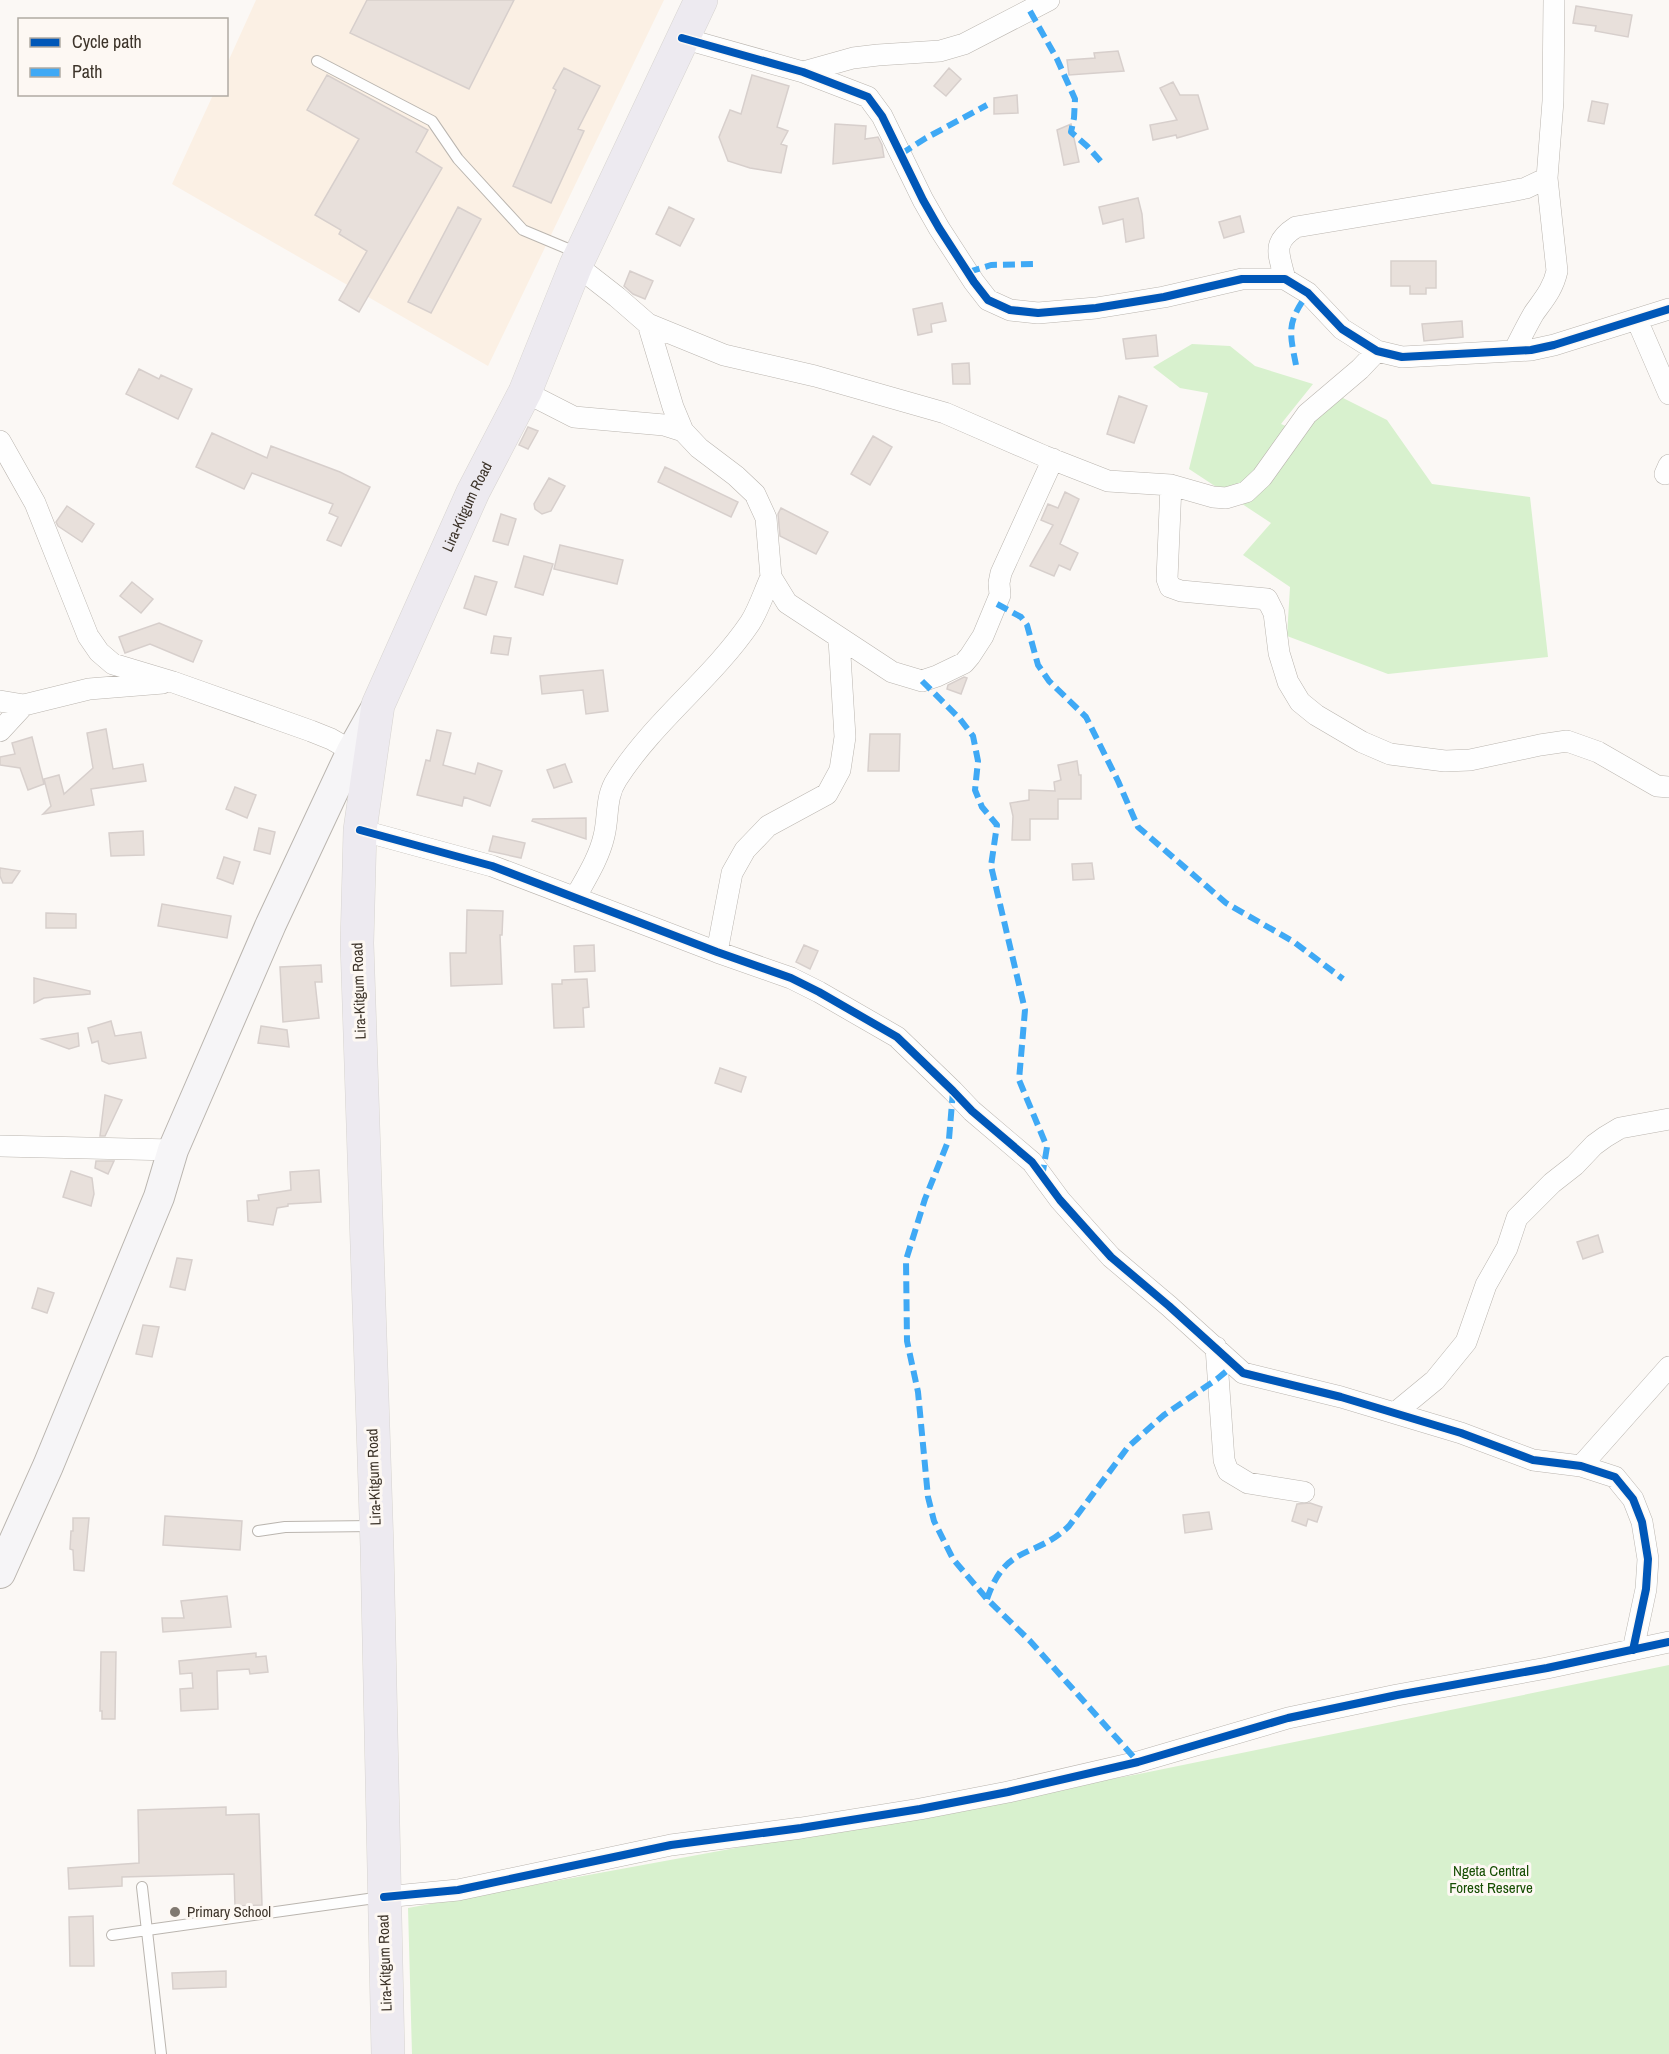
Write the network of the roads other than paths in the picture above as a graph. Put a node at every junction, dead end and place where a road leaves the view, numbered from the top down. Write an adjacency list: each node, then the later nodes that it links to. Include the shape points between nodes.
1 (701, 0): 4 (main road, Lira-Kitgum Road)
2 (1048, 0): 6 (street, via 964,44 940,51 853,58)
3 (1554, 0): 7 (street)
4 (682, 38): 6 (street); 8 (main road, Lira-Kitgum Road)
5 (317, 61): 8 (lane, via 432,121 458,159 523,230)
6 (803, 72): 9 (street, via 872,101 939,228 974,282 997,305 1038,313 1070,311 1153,299 1242,279)
7 (1547, 178): 9 (street, via 1506,192 1296,227 1284,235 1278,249); 14 (street, via 1557,271)
8 (578, 260): 12 (street); 15 (main road, Lira-Kitgum Road)
9 (1285, 279): 13 (street, via 1308,293 1342,329)
10 (1669, 309): 11 (street)
11 (1637, 320): 14 (street, via 1554,345); 16 (street)
12 (648, 324): 17 (street); 19 (street, via 724,355 945,413)
13 (1377, 351): 14 (street, via 1402,357); 20 (street, via 1307,414 1262,477 1246,492 1213,497)
14 (1514, 351)
15 (525, 392): 17 (street, via 574,417 664,425); 26 (main road, Lira-Kitgum Road, via 472,492)
16 (1669, 394)
17 (683, 431): 21 (street, via 754,494 766,518)
18 (0, 441): 23 (street, via 35,503 88,636 99,652 113,664)
19 (1053, 459): 20 (street, via 1108,481); 22 (street, via 1001,573 1000,595 983,636 964,663 922,681 892,672)
20 (1171, 485): 29 (street, via 1167,579 1170,587 1268,599 1288,682 1300,702 1353,737 1390,754 1445,761 1470,760 1568,741 1598,752 1657,786)
21 (771, 577): 22 (street, via 787,603); 31 (street, via 751,620 736,641 615,780 597,859)
22 (839, 639): 32 (street, via 845,737 840,770 827,794 768,826 745,850 732,873)
23 (173, 682): 25 (street, via 89,689); 28 (street, via 311,731)
24 (0, 701): 25 (street)
25 (24, 705): 27 (street)
26 (378, 705): 28 (main road); 30 (main road, Lira-Kitgum Road)
27 (0, 731)
28 (352, 751): 35 (main road, via 271,924)
29 (1669, 787)
30 (360, 830): 31 (street, via 492,866); 41 (main road, Lira-Kitgum Road, via 357,943)
31 (575, 898): 32 (street)
32 (717, 952): 36 (street, via 791,978 897,1037 972,1111 1032,1162 1111,1257)
33 (1669, 1119): 38 (street, via 1620,1128 1605,1137 1517,1218 1466,1342 1435,1380)
34 (0, 1146): 35 (street)
35 (173, 1150): 43 (main road, via 159,1197)
36 (1216, 1347): 38 (street, via 1244,1373); 40 (street, via 1228,1471 1248,1484)
37 (1669, 1367): 39 (street)
38 (1395, 1413): 39 (street, via 1533,1460)
39 (1581, 1466): 45 (street, via 1615,1477 1633,1498 1642,1522 1648,1559 1646,1589)
40 (1304, 1492)
41 (376, 1526): 42 (lane); 47 (main road, Lira-Kitgum Road)
42 (258, 1531)
43 (0, 1573)
44 (1669, 1642): 45 (street)
45 (1633, 1650): 47 (street, via 1287,1718 1149,1759 1008,1792 812,1827 671,1845 458,1890)
46 (142, 1887): 48 (lane)
47 (384, 1897): 48 (lane); 51 (main road, Lira-Kitgum Road)
48 (147, 1930): 49 (lane); 50 (lane)
49 (112, 1935)
50 (161, 2054)
51 (388, 2054)

